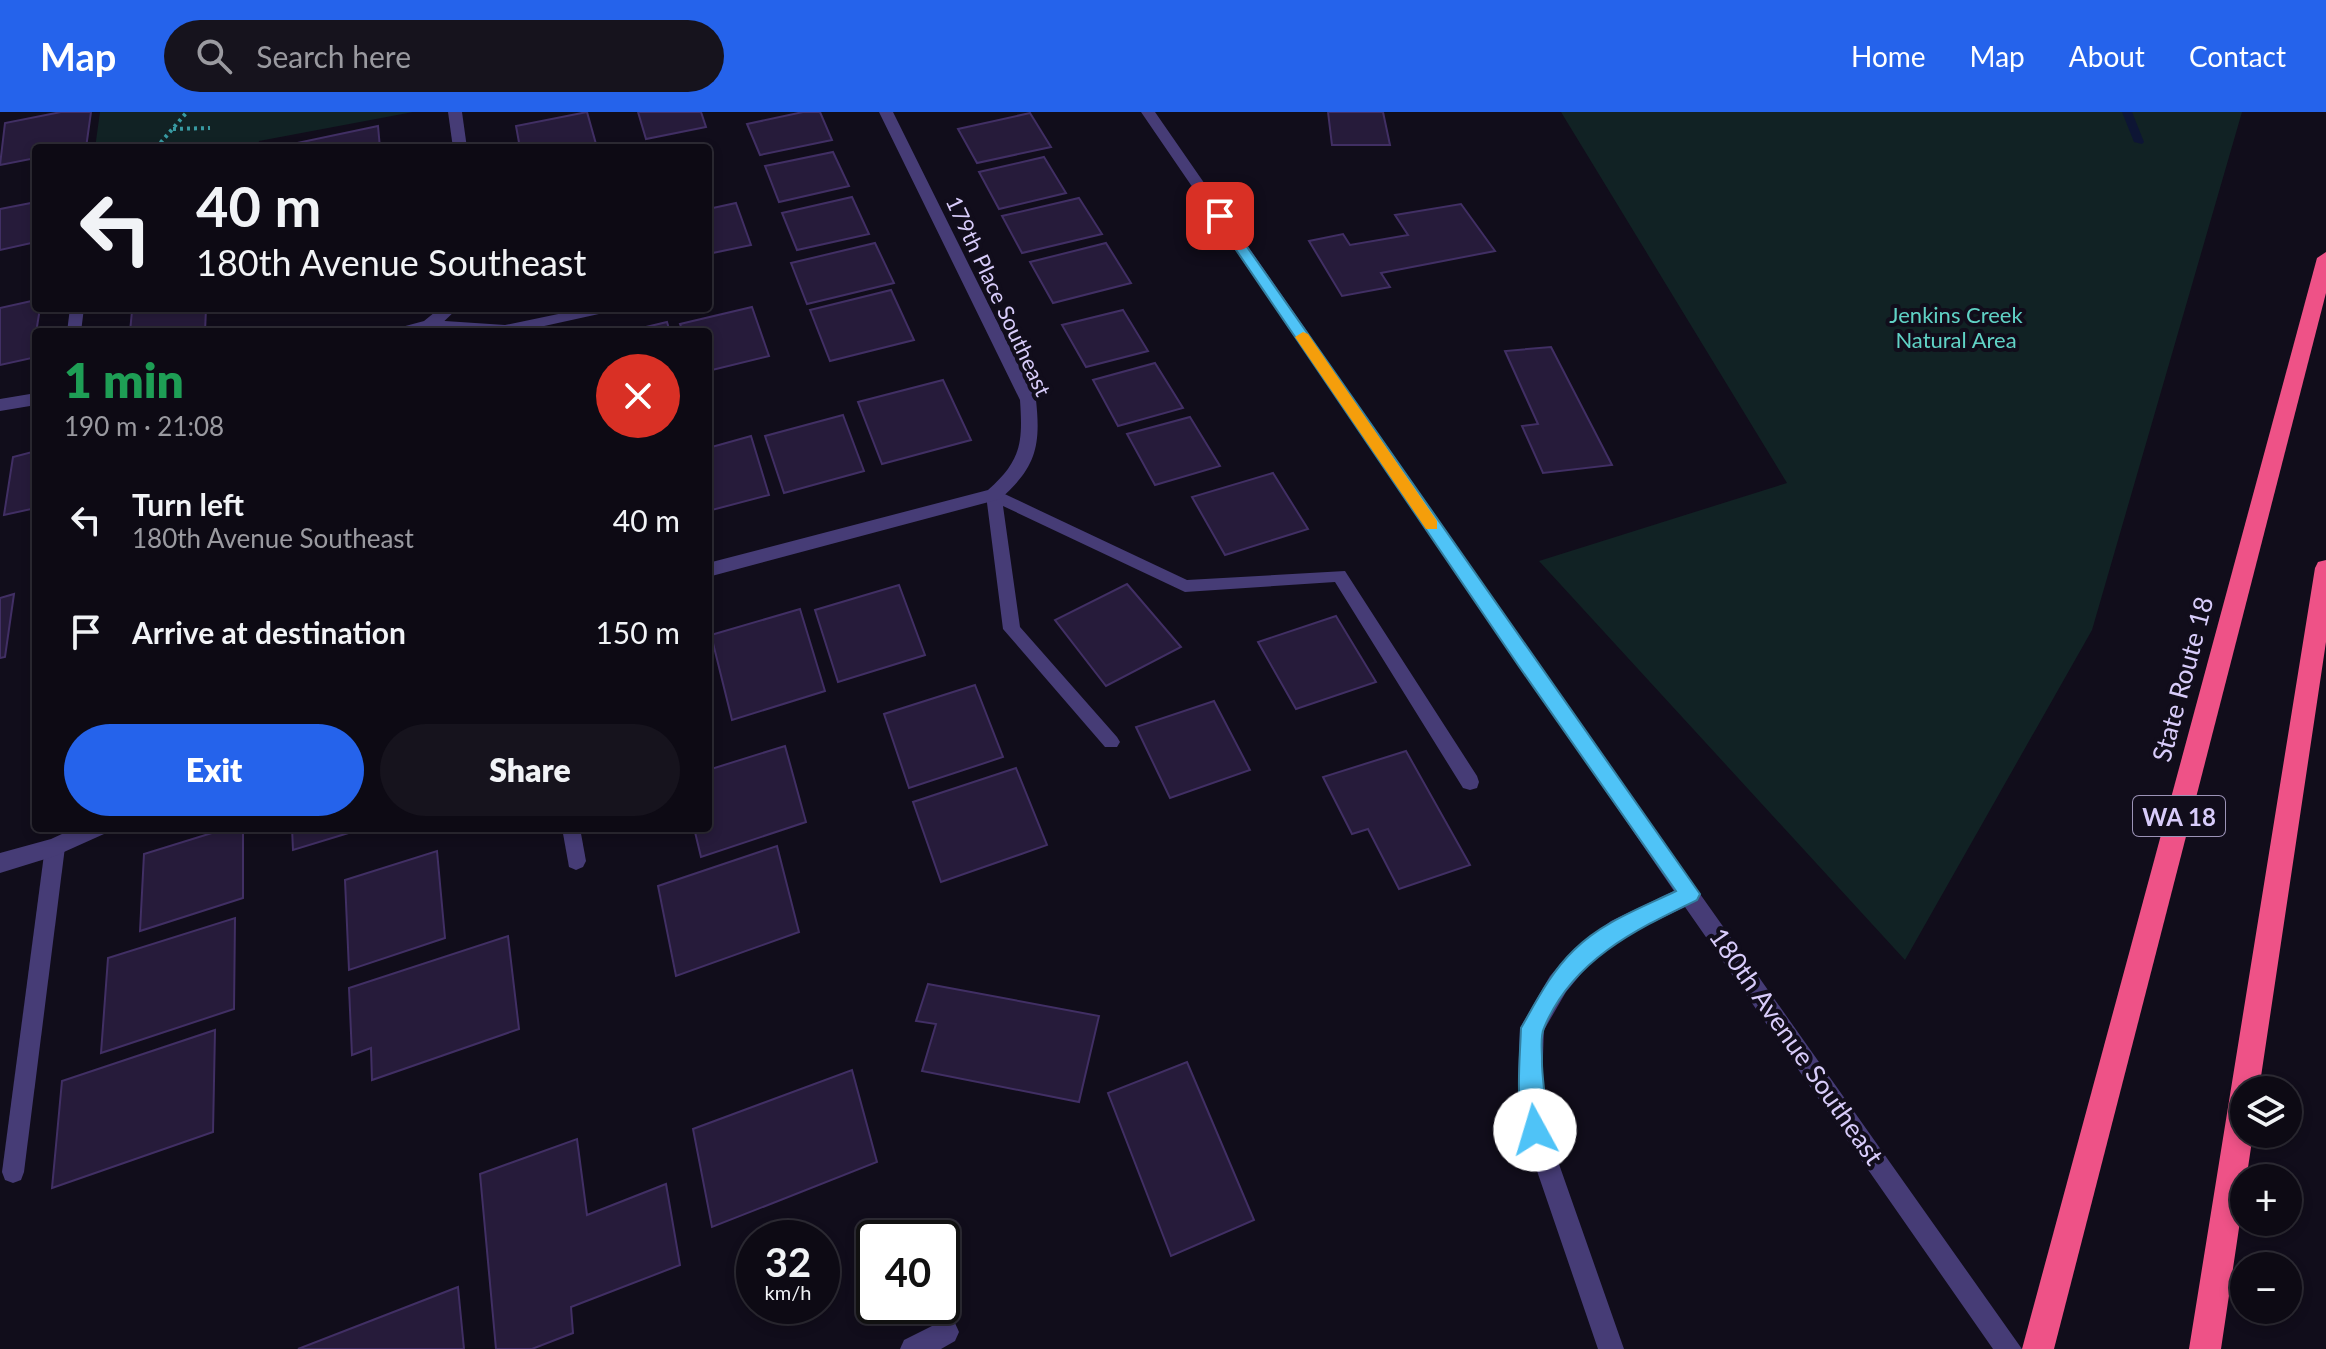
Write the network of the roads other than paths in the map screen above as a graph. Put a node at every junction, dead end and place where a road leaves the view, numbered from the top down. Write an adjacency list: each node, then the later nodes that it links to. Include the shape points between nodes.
1 (886, 112): 14 (street, 179th Place Southeast, via 1028,400 1027,460)
2 (1148, 112): 24 (street, 180th Avenue Southeast)
3 (458, 113): 4 (street)
4 (460, 144)
5 (2326, 258): 32 (highway, State Route 18 / WA 18)
6 (445, 312): 8 (street)
7 (589, 312): 11 (lane)
8 (430, 325): 9 (street); 10 (lane)
9 (419, 328)
10 (475, 328)
11 (514, 328)
12 (32, 400): 13 (street)
13 (0, 405)
14 (994, 495): 16 (street); 17 (lane, via 1012,629); 18 (lane, via 1185,586 1339,575)
15 (2326, 568): 25 (highway)
16 (712, 569)
17 (1111, 742)
18 (1470, 782)
19 (88, 832): 21 (street)
20 (572, 832): 22 (lane)
21 (55, 847): 23 (street); 27 (lane)
22 (576, 861)
23 (0, 863)
24 (1690, 894): 30 (street, via 1619,928 1582,956 1532,1028 1535,1130); 31 (street, 180th Avenue Southeast)
25 (2247, 1076)
26 (2236, 1148): 33 (highway)
27 (13, 1172)
28 (946, 1332): 29 (street)
29 (913, 1349)
30 (1611, 1349)
31 (2009, 1349)
32 (2038, 1349)
33 (2205, 1349)

